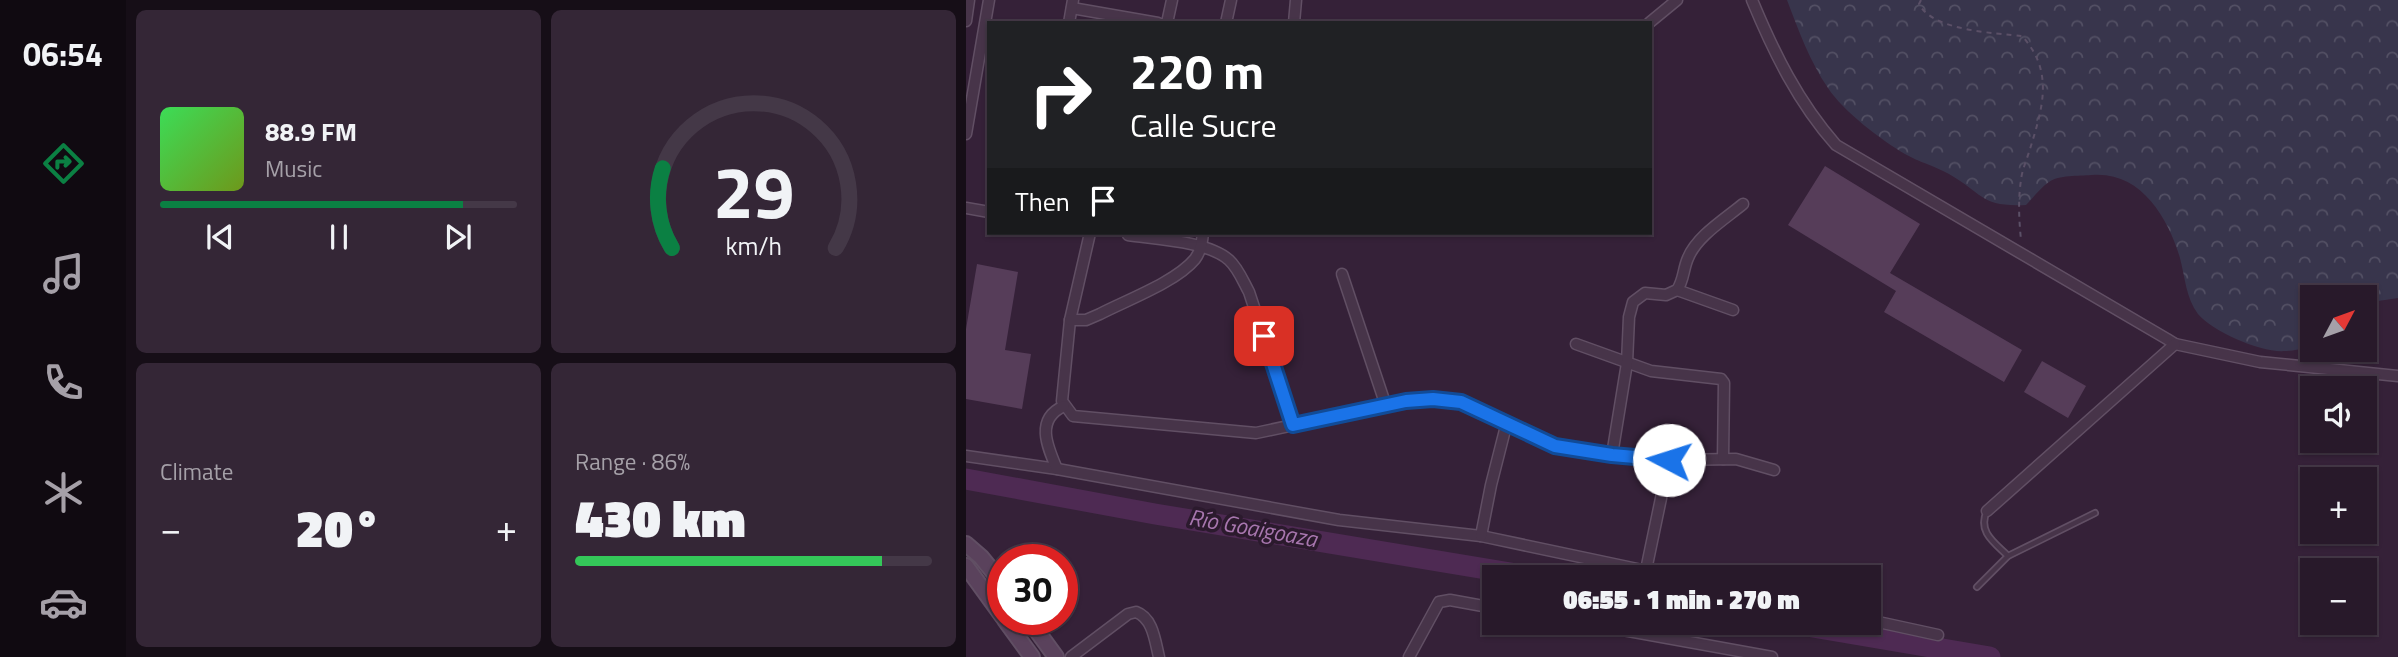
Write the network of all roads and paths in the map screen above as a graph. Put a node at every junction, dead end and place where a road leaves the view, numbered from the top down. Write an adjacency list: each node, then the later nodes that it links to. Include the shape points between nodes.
1 (970, 0): 10 (street)
2 (989, 0): 16 (street)
3 (1172, 0): 12 (street)
4 (1231, 0): 13 (street)
5 (1677, 0): 15 (street)
6 (1752, 0): 24 (street, via 1777,58 1813,118 1836,145)
7 (1922, 0): 24 (path, via 1919,4 1926,14 1957,28 2022,36 2040,61 2044,78 2039,121 2021,179 2019,219)
8 (1297, 2): 14 (street)
9 (1072, 4): 11 (street)
10 (966, 21)
11 (1149, 21)
12 (1167, 21)
13 (1226, 21)
14 (1294, 21)
15 (1651, 21)
16 (966, 134)
17 (1743, 204): 26 (street, via 1693,249)
18 (966, 208): 19 (street)
19 (987, 212)
20 (1090, 235): 28 (street)
21 (1135, 235): 23 (street)
22 (1203, 235): 23 (street)
23 (1202, 247): 28 (street, via 1195,259 1166,281 1086,320); 36 (street, via 1227,258 1240,273)
24 (2024, 255): 30 (street)
25 (1342, 274): 34 (street)
26 (1678, 290): 27 (street); 31 (street, via 1666,295 1645,293 1633,302)
27 (1733, 310)
28 (1070, 320): 33 (street)
29 (1577, 344): 31 (street)
30 (2175, 344): 32 (street, via 2260,362); 43 (street)
31 (1627, 363): 37 (street); 39 (street, via 1651,371 1721,379)
32 (2398, 376)
33 (1064, 406): 36 (street, via 1073,416 1197,429 1256,433); 41 (street, via 1048,417 1045,431)
34 (1386, 406): 35 (street, via 1433,399 1461,402); 36 (street)
35 (1507, 422): 37 (street, via 1555,446); 45 (street)
36 (1293, 425)
37 (1612, 455): 40 (street)
38 (966, 456): 41 (street)
39 (1723, 459): 40 (street); 42 (street)
40 (1669, 460): 50 (street)
41 (1057, 469): 45 (street, via 1339,520)
42 (1774, 470)
43 (1987, 511): 47 (lane, via 1986,532)
44 (2095, 513): 47 (lane)
45 (1481, 536): 49 (street)
46 (966, 544): 48 (main road)
47 (2008, 556): 52 (lane)
48 (987, 564)
49 (1626, 565)
50 (1647, 565)
51 (966, 566): 53 (main road)
52 (1977, 587)
53 (987, 595)
54 (1482, 606): 64 (street, via 1438,602)
55 (1881, 623): 59 (street)
56 (1016, 635): 60 (main road)
57 (1040, 635): 61 (main road)
58 (1650, 635): 65 (street)
59 (1938, 635)
60 (1032, 657)
61 (1056, 657)
62 (1071, 657): 63 (street, via 1136,612 1152,628)
63 (1159, 657)
64 (1409, 657)
65 (1772, 657)

